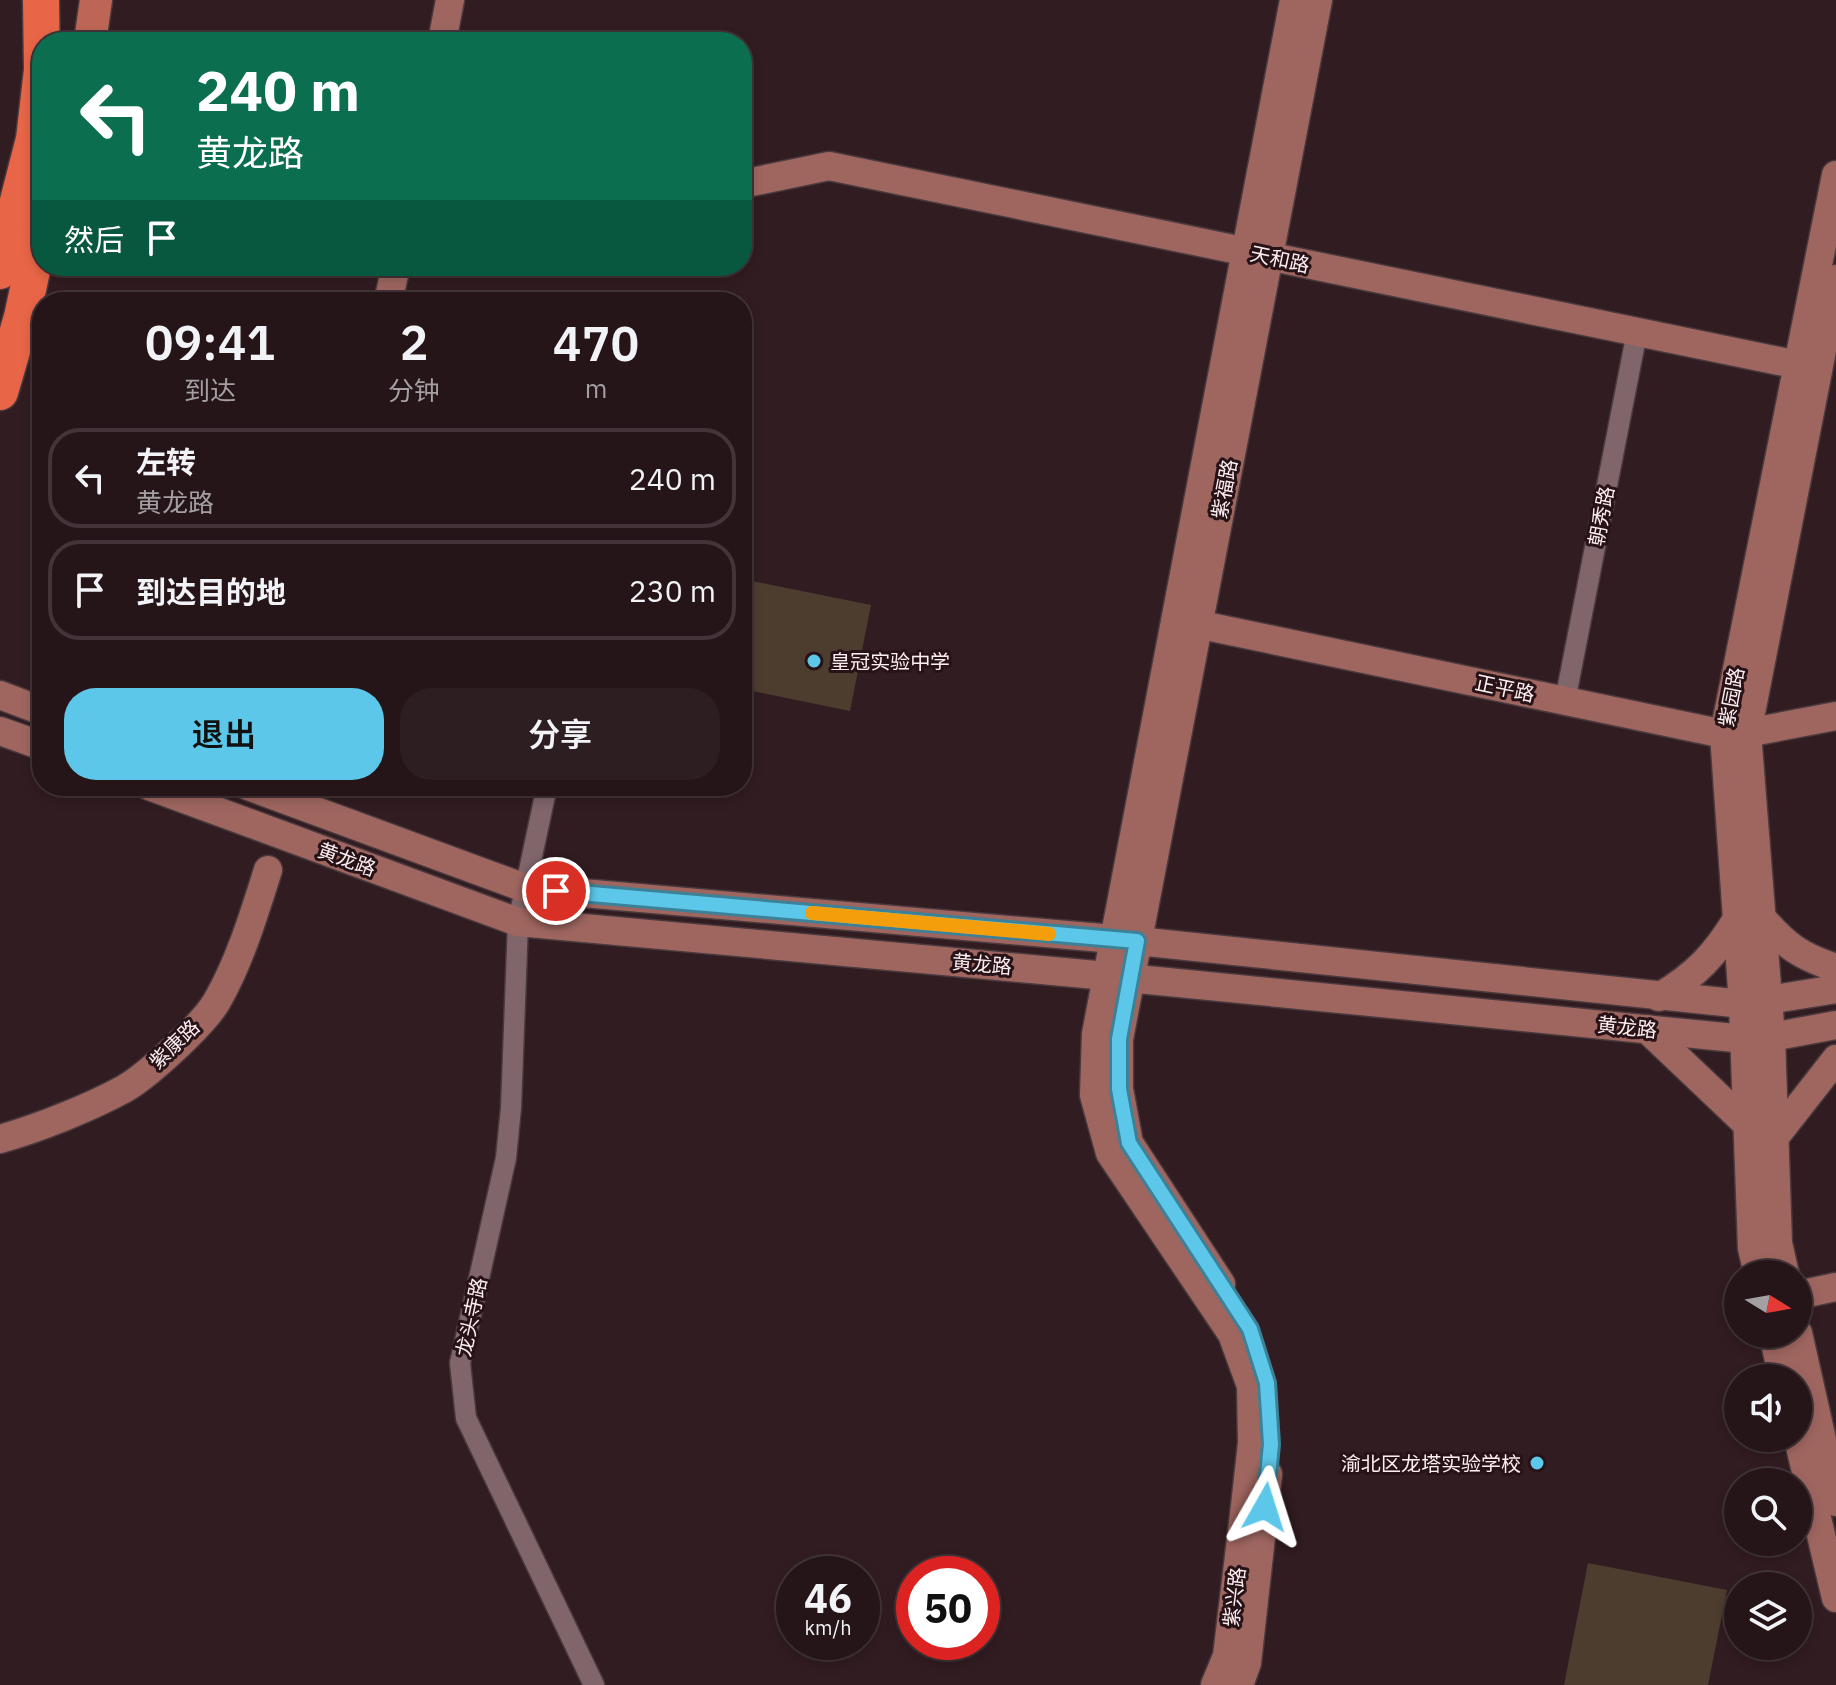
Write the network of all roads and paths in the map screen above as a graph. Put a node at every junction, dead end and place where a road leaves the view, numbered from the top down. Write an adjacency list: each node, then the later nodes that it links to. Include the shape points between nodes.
1 (24, 0): 17 (main road, via 19,139)
2 (41, 0): 9 (highway)
3 (61, 0): 10 (highway)
4 (88, 0): 11 (main road)
5 (96, 0): 12 (main road)
6 (450, 0): 13 (main road)
7 (1294, 0): 18 (main road, 紫福路)
8 (1318, 0): 18 (main road, 紫福路)
9 (41, 32)
10 (62, 32)
11 (90, 32)
12 (91, 32)
13 (444, 32)
14 (32, 147): 20 (highway)
15 (1836, 175): 25 (main road, 紫园路)
16 (752, 182): 18 (main road, 天和路, via 829,166)
17 (0, 254)
18 (1257, 255): 24 (main road, 天和路); 27 (main road, 紫福路)
19 (32, 270): 23 (highway)
20 (0, 271)
21 (38, 276): 23 (main road)
22 (1836, 279): 25 (main road, 紫园路)
23 (22, 317): 26 (highway)
24 (1637, 332): 25 (main road, 天和路); 29 (street, 朝秀路)
25 (1808, 367): 33 (main road, 紫园路)
26 (0, 392)
27 (1186, 622): 29 (main road, 正平路); 42 (main road, 紫福路); 45 (main road, 紫福路)
28 (0, 695): 30 (main road)
29 (1565, 701): 33 (main road, 正平路)
30 (32, 707)
31 (1836, 716): 33 (main road, 正平路)
32 (0, 731): 34 (main road)
33 (1735, 733): 43 (main road, 紫园路)
34 (32, 742)
35 (176, 796): 38 (main road, 黄龙路)
36 (295, 796): 41 (main road, 黄龙路)
37 (545, 796): 41 (street, 龙头寺路)
38 (250, 824): 39 (main road, 黄龙路); 40 (main road)
39 (308, 845): 40 (main road); 44 (main road, 黄龙路)
40 (268, 870): 58 (main road, 紫康路, via 248,933 216,1003 181,1042 126,1088)
41 (525, 888): 44 (street, 龙头寺路); 45 (main road, 黄龙路)
42 (1145, 901): 45 (main road, 紫福路); 46 (main road, via 1157,928)
43 (1749, 918): 47 (main road, via 1803,955); 50 (main road, via 1686,981); 51 (main road, 紫园路)
44 (518, 922): 48 (main road, 黄龙路); 67 (street, 龙头寺路, via 506,1158 460,1363 464,1404 466,1418)
45 (1126, 940): 46 (main road, 黄龙路); 48 (main road, 紫福路)
46 (1178, 945): 50 (main road, 黄龙路)
47 (1836, 968)
48 (1118, 977): 53 (main road, 黄龙路); 68 (main road, 紫兴路, via 1096,1034 1094,1095 1110,1153 1232,1334 1251,1386 1252,1443 1227,1656); 69 (main road, 紫兴路, via 1119,1089 1129,1143 1250,1329 1267,1383 1271,1444 1247,1663)
49 (1836, 989): 51 (main road, 黄龙路)
50 (1659, 997): 51 (main road, 黄龙路)
51 (1756, 1002): 54 (main road, 紫园路)
52 (1836, 1025): 54 (main road, 黄龙路)
53 (1647, 1029): 54 (main road, 黄龙路); 56 (main road)
54 (1758, 1038): 56 (main road, 紫园路); 57 (main road, 紫园路)
55 (1836, 1059): 57 (main road)
56 (1748, 1125): 59 (main road, 紫园路)
57 (1775, 1137): 60 (main road, 紫园路)
58 (0, 1139)
59 (1755, 1260)
60 (1782, 1260)
61 (1836, 1287): 62 (main road)
62 (1812, 1292)
63 (1801, 1348): 65 (main road)
64 (1801, 1452): 66 (main road)
65 (1836, 1502)
66 (1836, 1598)
67 (594, 1685)
68 (1215, 1685)
69 (1239, 1685)

